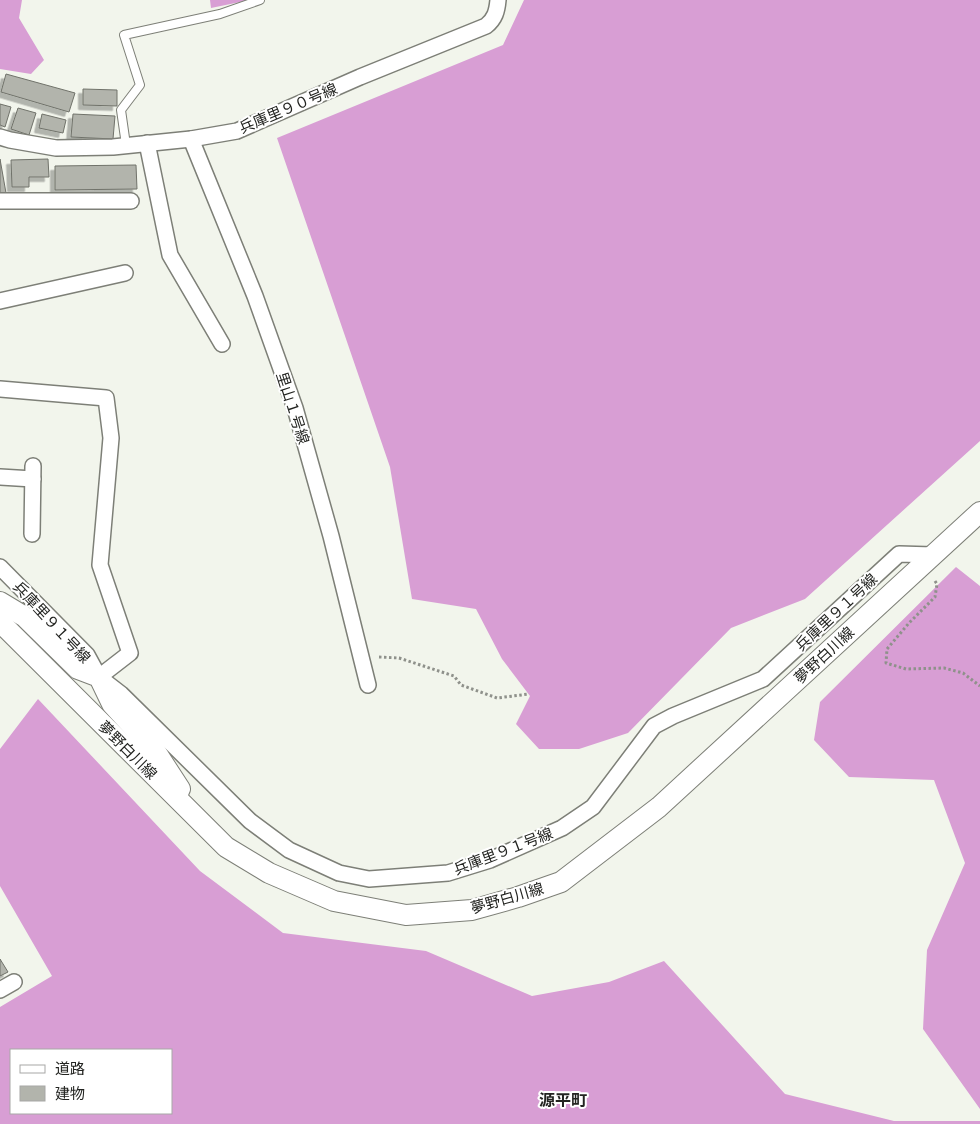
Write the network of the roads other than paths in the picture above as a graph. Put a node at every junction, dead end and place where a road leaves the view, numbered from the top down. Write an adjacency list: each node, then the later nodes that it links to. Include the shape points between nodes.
1 (260, 0): 6 (lane, via 220,14 124,36 140,85 121,110)
2 (498, 0): 4 (street, 兵庫里９０号線, via 498,11 486,26 237,131)
3 (0, 137): 6 (street, 兵庫里９０号線, via 56,148)
4 (191, 139): 5 (street, 兵庫里９０号線); 21 (street, 里山１号線, via 295,408)
5 (147, 142): 6 (street, 兵庫里９０号線); 11 (street, via 170,255)
6 (126, 145)
7 (0, 201): 8 (street)
8 (131, 201)
9 (125, 274): 10 (street)
10 (0, 301)
11 (222, 344)
12 (0, 389): 20 (street, via 106,398 111,438 100,565 130,654)
13 (0, 477): 15 (street, via 33,473)
14 (980, 512): 16 (street, 夢野白川線)
15 (32, 534)
16 (928, 559): 20 (street, 兵庫里９１号線, via 899,554 763,680 654,726 593,807 562,828 490,860 448,873 369,879 339,873 289,850 250,821 121,694); 22 (street, 夢野白川線, via 659,807 562,882 472,910 406,915 334,901 268,873 226,847)
17 (0, 567): 20 (street, 兵庫里９１号線, via 87,655)
18 (0, 602): 20 (street, via 25,617 78,669)
19 (0, 622): 22 (street, 夢野白川線)
20 (99, 677): 22 (street, via 112,704 156,752)
21 (368, 685)
22 (199, 820)
23 (14, 982): 24 (street)
24 (0, 990)

